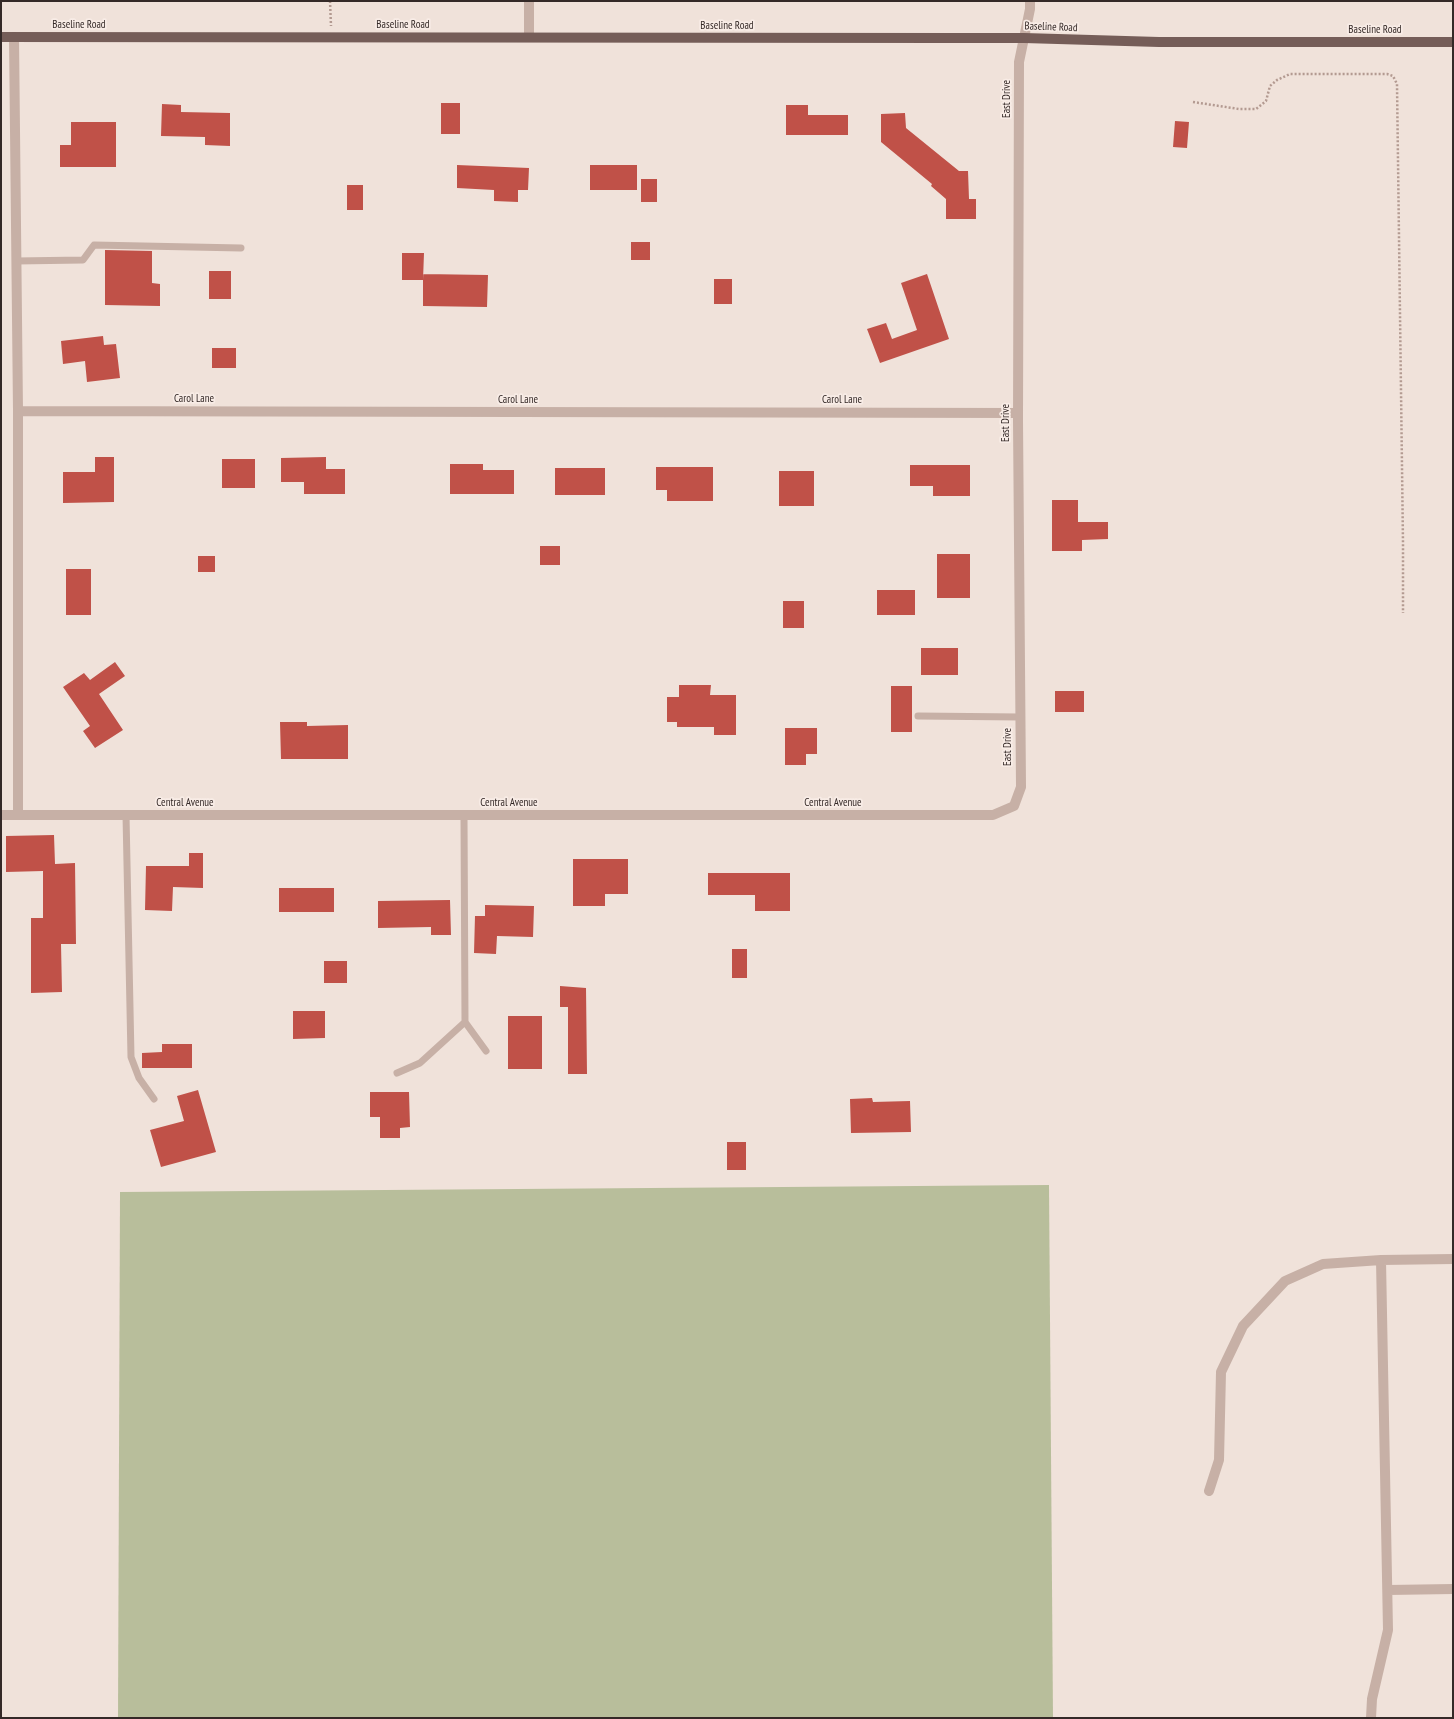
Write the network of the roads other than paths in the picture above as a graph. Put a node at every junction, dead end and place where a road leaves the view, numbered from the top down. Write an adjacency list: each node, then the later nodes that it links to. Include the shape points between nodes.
1 (529, 1): 5 (street)
2 (1030, 1): 6 (street, East Drive)
3 (1, 37): 4 (main road, Baseline Road)
4 (14, 37): 5 (main road, Baseline Road); 9 (street)
5 (529, 37): 6 (main road, Baseline Road)
6 (1024, 38): 7 (main road, Baseline Road, via 1158,42); 11 (street, East Drive, via 1019,62)
7 (1453, 42)
8 (241, 248): 9 (lane, via 94,245 83,260)
9 (16, 261): 10 (street)
10 (18, 410): 11 (street, Carol Lane); 16 (street)
11 (1018, 413): 13 (street, East Drive)
12 (918, 716): 13 (lane)
13 (1020, 717): 14 (street, East Drive, via 1021,787)
14 (1014, 806): 18 (street, Central Avenue, via 993,815)
15 (1, 815): 16 (street, Central Avenue)
16 (18, 815): 17 (street, Central Avenue)
17 (126, 815): 18 (street, Central Avenue); 22 (lane, via 131,1057 139,1078)
18 (464, 815): 19 (lane)
19 (465, 1022): 20 (lane); 21 (lane, via 420,1063)
20 (486, 1051)
21 (397, 1073)
22 (154, 1099)
23 (1453, 1259): 24 (street)
24 (1381, 1260): 25 (street, via 1323,1264 1285,1281 1243,1326 1221,1372 1219,1460); 27 (street)
25 (1209, 1491)
26 (1453, 1589): 27 (street)
27 (1388, 1590): 28 (street, via 1388,1630 1372,1699)
28 (1371, 1718)

